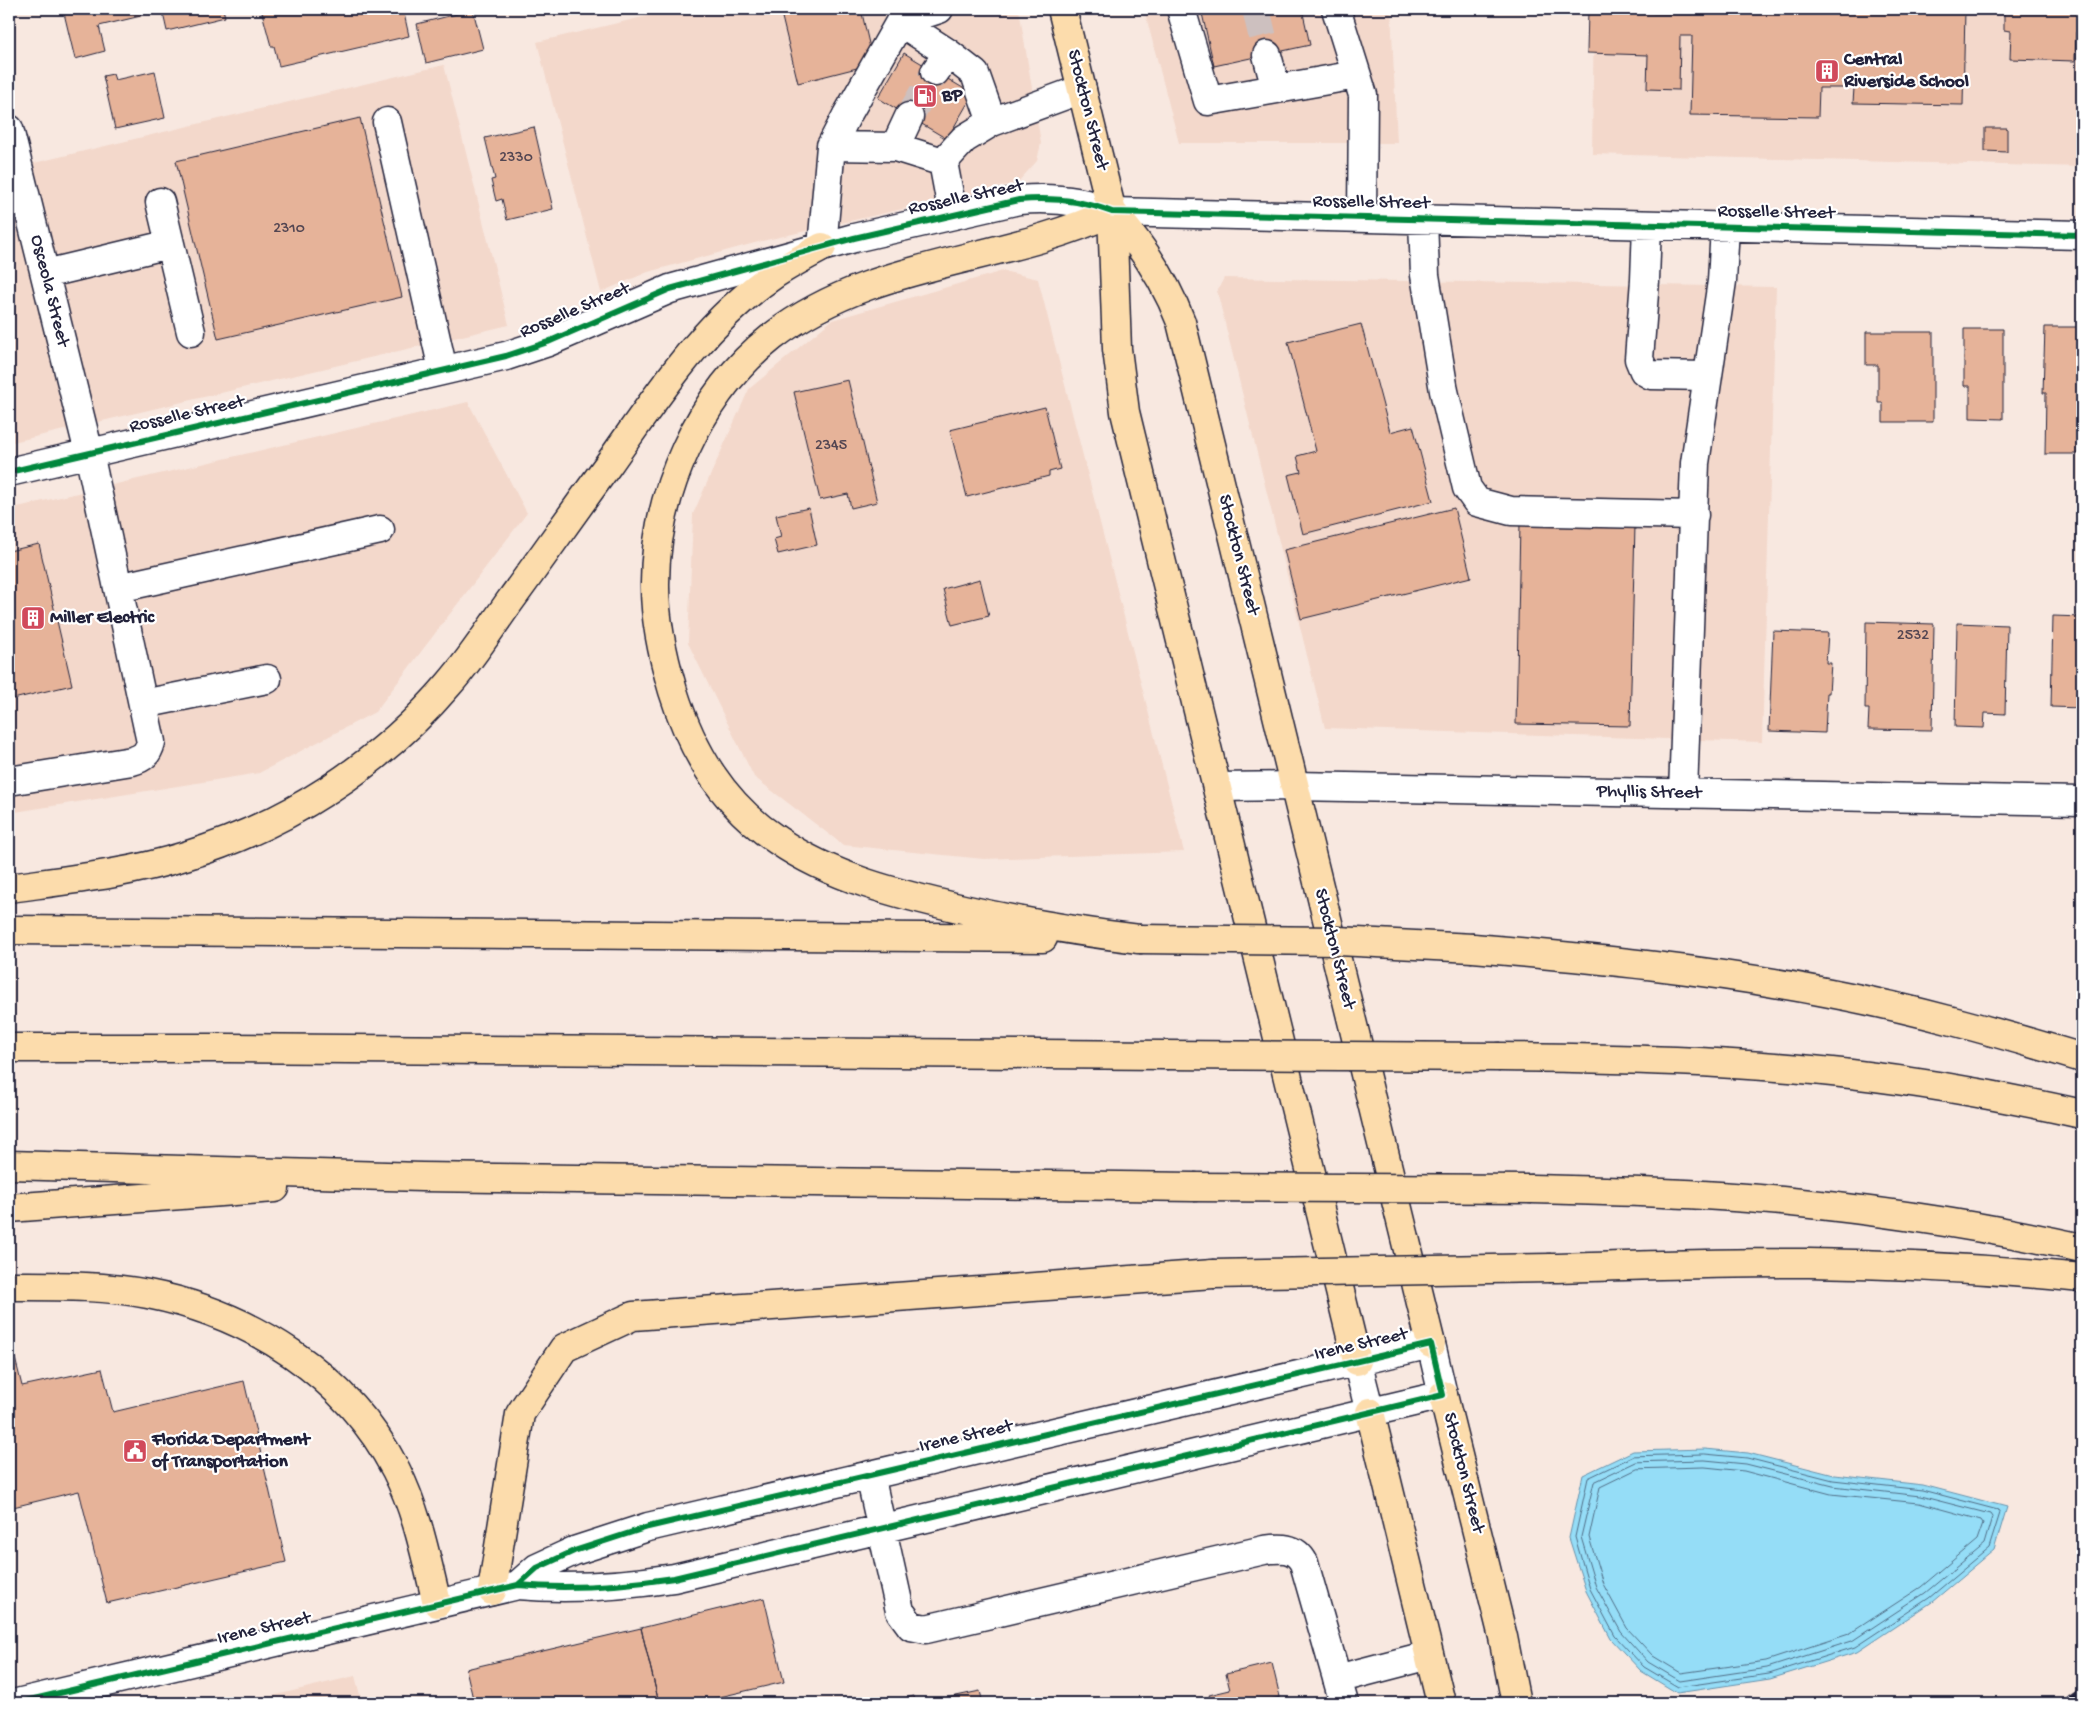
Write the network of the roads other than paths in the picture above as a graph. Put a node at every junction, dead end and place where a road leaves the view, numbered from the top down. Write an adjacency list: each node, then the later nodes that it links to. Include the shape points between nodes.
1 (939, 9): 5 (street)
2 (1062, 9): 9 (main road, Stockton Street)
3 (1182, 9): 8 (street, via 1208,101)
4 (1336, 9): 7 (street)
5 (900, 22): 12 (street, via 942,62 975,74); 14 (street)
6 (1267, 54): 8 (street)
7 (1356, 74): 8 (street); 20 (street, via 1362,95)
8 (1276, 89)
9 (1082, 90): 12 (street); 18 (main road, Stockton Street)
10 (909, 117): 15 (street)
11 (387, 122): 29 (street)
12 (992, 122): 16 (street, via 964,139)
13 (9, 129): 27 (street, Osceola Street)
14 (831, 146): 15 (street); 26 (street)
15 (895, 148): 16 (street)
16 (943, 162): 19 (street)
17 (160, 202): 25 (street)
18 (1112, 212): 19 (street, Rosselle Street, via 1077,201 1037,198); 20 (street, Rosselle Street); 39 (main road, Stockton Street, via 1153,262 1181,322); 40 (main road, Stockton Street, via 1120,384); 45 (main road, via 1044,238 893,276 858,288 811,310 770,338 724,387 685,452 662,522 655,587 663,656 683,722 696,749 726,796 777,840 838,873 915,898 1061,929)
19 (953, 215): 26 (street, Rosselle Street)
20 (1362, 218): 21 (street, Rosselle Street)
21 (1423, 219): 22 (street, Rosselle Street); 33 (street, via 1425,275 1444,391 1470,495 1477,502 1511,512)
22 (1647, 224): 23 (street, Rosselle Street); 30 (street, via 1639,360 1644,371 1652,375)
23 (1725, 227): 24 (street, Rosselle Street); 30 (street, via 1722,281)
24 (2082, 235)
25 (170, 244): 27 (street); 28 (street)
26 (822, 247): 29 (street, Rosselle Street, via 670,288 548,342 506,356); 43 (main road, via 767,281 732,309 694,348 656,396 455,677 422,713 362,766 312,801 250,833 184,857)
27 (45, 274): 31 (street, Osceola Street)
28 (191, 332)
29 (443, 370): 31 (street, Rosselle Street)
30 (1708, 376): 33 (street, via 1695,463)
31 (89, 453): 32 (street, Rosselle Street); 35 (street, Osceola Street)
32 (9, 472)
33 (1694, 515): 41 (street)
34 (380, 530): 35 (street)
35 (118, 588): 37 (street, Osceola Street)
36 (267, 679): 37 (street)
37 (143, 704): 38 (street, Osceola Street, via 151,742 149,751 142,758)
38 (9, 781)
39 (1294, 786): 40 (street, Phyllis Street); 41 (street, Phyllis Street); 56 (main road, Stockton Street)
40 (1217, 787): 57 (main road, Stockton Street)
41 (1683, 793): 42 (street, Phyllis Street)
42 (2082, 801)
43 (9, 888)
44 (9, 930): 45 (main road)
45 (1139, 938): 47 (main road, bridge, via 1329,940 1473,948 1690,970 1830,993 1965,1024)
46 (9, 1048): 48 (main road, bridge, via 1500,1057 1700,1062 1843,1073)
47 (2082, 1058)
48 (2082, 1114)
49 (9, 1165): 50 (main road)
50 (422, 1177): 51 (main road); 52 (main road); 53 (main road, bridge, via 1532,1188 1708,1196 1845,1208 1991,1230)
51 (9, 1181)
52 (9, 1208)
53 (2082, 1248)
54 (2082, 1278): 63 (main road, bridge, via 1973,1268 1807,1263 1213,1274 633,1316 564,1348 520,1414)
55 (9, 1286): 64 (main road, via 119,1290 174,1299 246,1326 310,1366 357,1412 395,1469 414,1516)
56 (1431, 1344): 57 (street, Irene Street); 58 (street, Stockton Street)
57 (1357, 1361): 59 (street, Stockton Street); 60 (street, Irene Street)
58 (1443, 1394): 59 (street, Irene Street); 69 (main road, Stockton Street, via 1503,1637)
59 (1370, 1412): 61 (street, Irene Street); 65 (main road, Stockton Street)
60 (870, 1475): 61 (street); 62 (street, Irene Street, via 610,1538 537,1568)
61 (882, 1528): 62 (street, Irene Street, via 665,1580 586,1588); 66 (street, via 900,1611 910,1626 926,1629 1264,1550 1283,1548 1293,1551 1304,1563)
62 (518, 1585): 63 (street, Irene Street)
63 (492, 1591): 64 (street, Irene Street)
64 (437, 1603): 67 (street, Irene Street)
65 (1429, 1655): 66 (street); 68 (main road, Stockton Street)
66 (1340, 1691)
67 (17, 1703)
68 (1441, 1703)
69 (1516, 1703)

